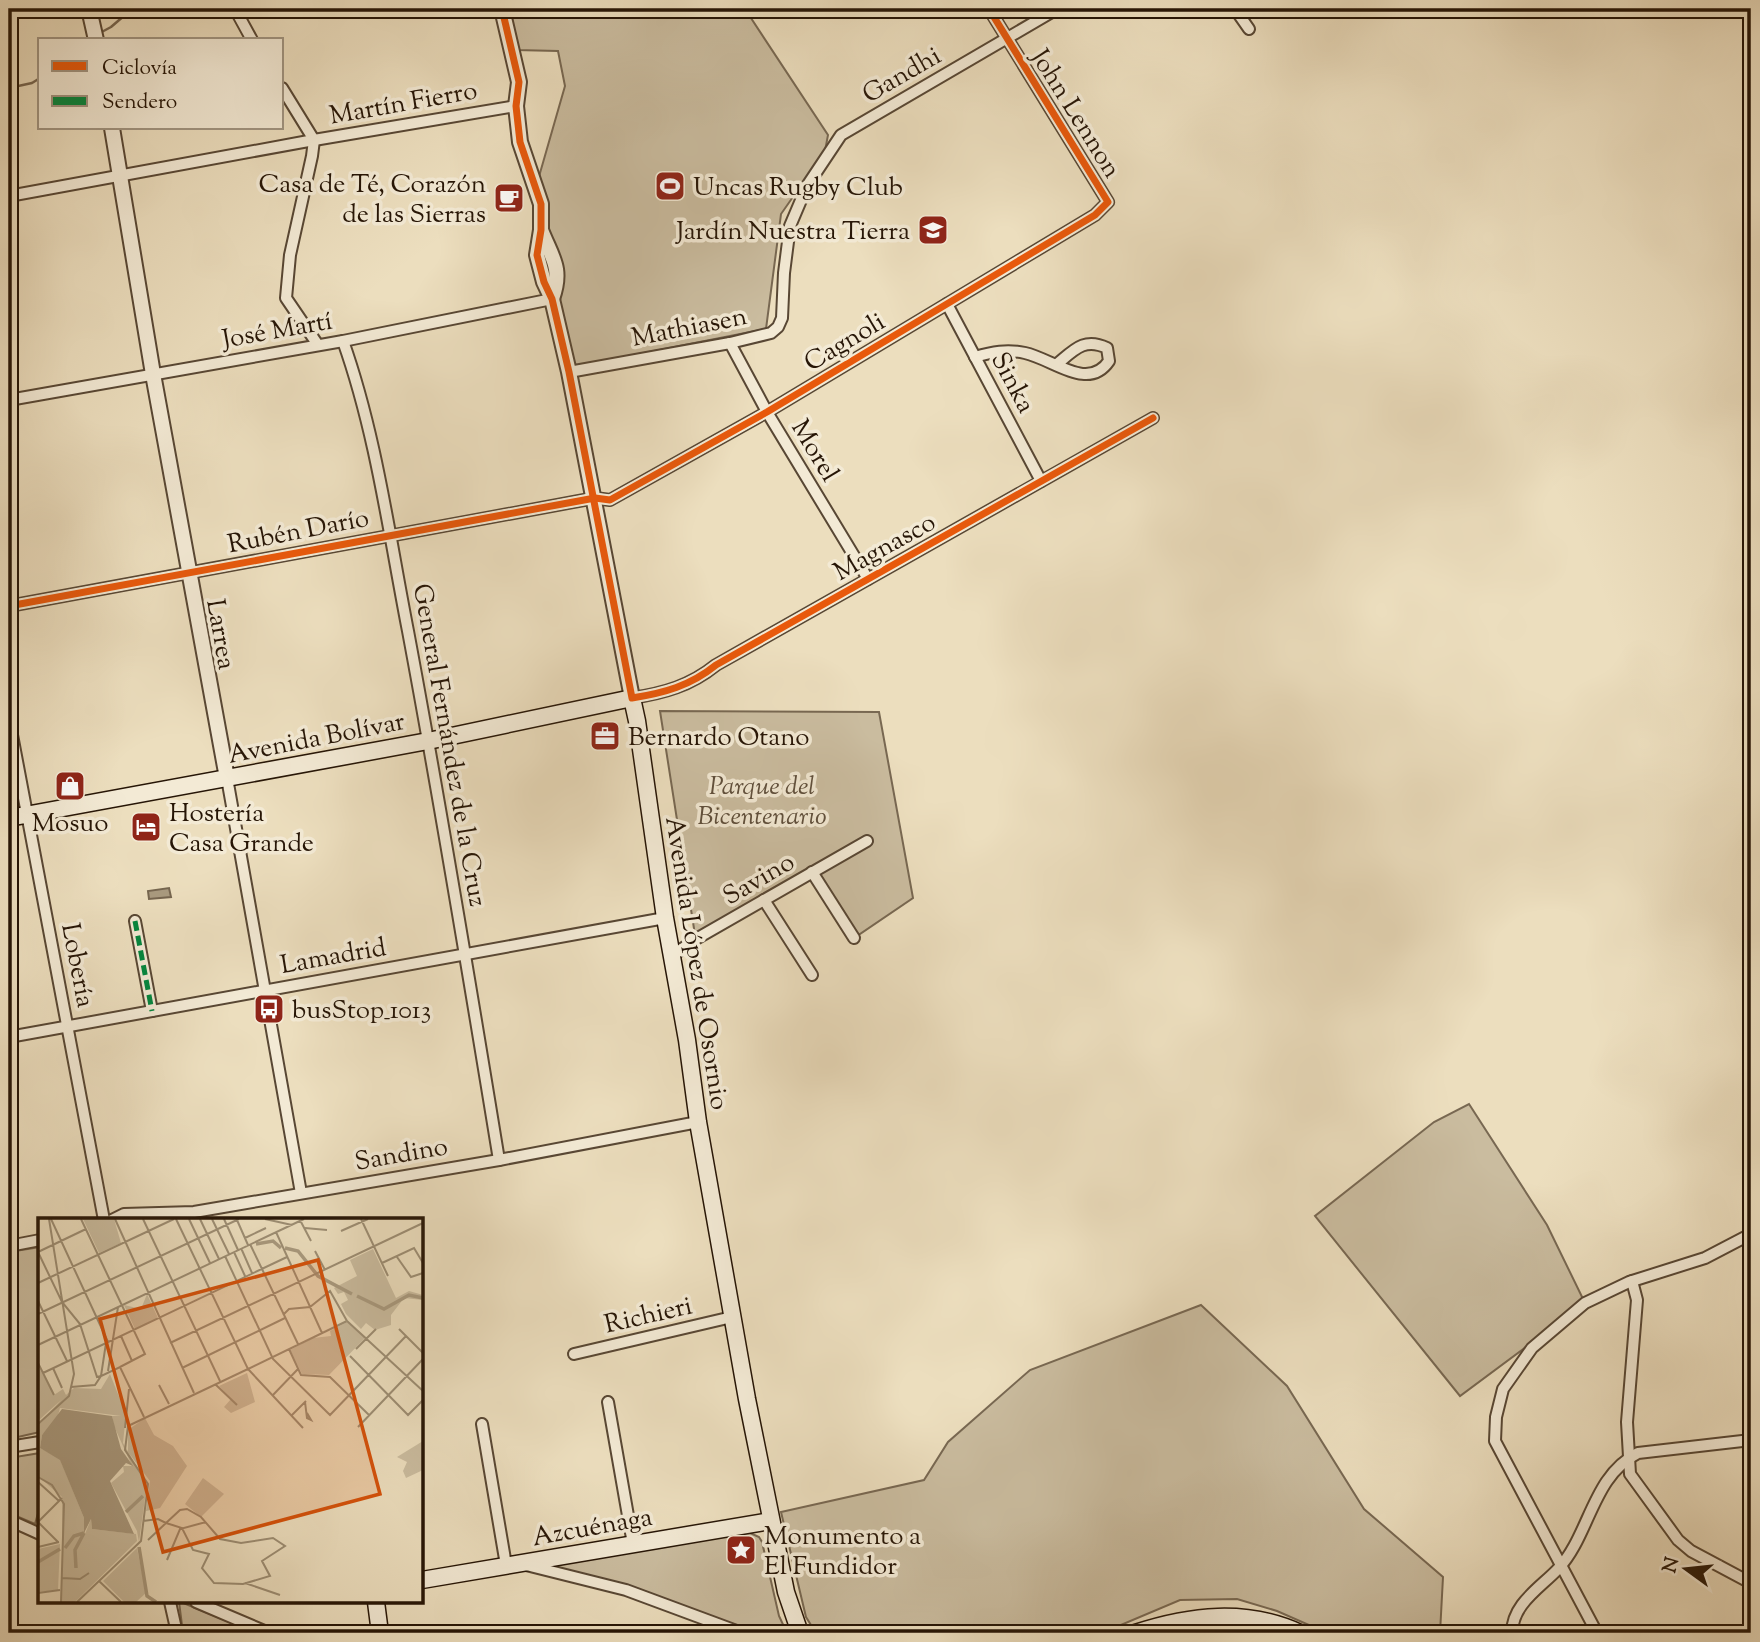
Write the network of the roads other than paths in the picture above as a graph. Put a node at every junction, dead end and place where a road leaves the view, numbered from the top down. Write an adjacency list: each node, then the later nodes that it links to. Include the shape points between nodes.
1 (89, 9): 8 (street)
2 (235, 9): 9 (street)
3 (502, 9): 12 (street, Avenida López de Osornio, via 519,82)
4 (989, 9): 10 (street, John Lennon)
5 (1057, 9): 10 (street, Gandhi)
6 (1235, 9): 7 (street)
7 (1249, 29)
8 (96, 38)
9 (251, 38)
10 (1007, 39): 14 (street, Gandhi); 18 (street, John Lennon)
11 (284, 91): 15 (street)
12 (516, 106): 15 (street, Martín Fierro); 19 (street, Avenida López de Osornio, via 520,142 541,204 541,230 556,265 558,281)
13 (112, 130): 16 (street, Larrea)
14 (841, 135): 22 (street, Mathiasen, via 807,186 790,226 778,327)
15 (314, 140): 16 (street, Martín Fierro); 23 (street, via 289,255 286,298)
16 (121, 175): 17 (street, Martín Fierro); 27 (street, Larrea)
17 (9, 196)
18 (1108, 202): 20 (street, Cagnoli)
19 (552, 299): 21 (street, José Martí); 26 (street, Avenida López de Osornio)
20 (947, 304): 24 (street, Sinka); 29 (street, Cagnoli)
21 (343, 341): 23 (street, José Martí); 33 (street, General Fernández de la Cruz, via 357,379)
22 (730, 343): 26 (street, Mathiasen); 29 (street, Morel)
23 (318, 345): 27 (street, José Martí)
24 (975, 357): 25 (street, via 1010,351); 31 (street, Sinka)
25 (1056, 365): 25 (street, via 1090,376 1103,371 1110,361 1107,348 1096,343 1085,344)
26 (569, 372): 32 (street, Avenida López de Osornio)
27 (153, 374): 28 (street, José Martí); 34 (street, Larrea)
28 (9, 400)
29 (766, 412): 32 (street, Cagnoli, via 610,500); 35 (street, Morel)
30 (1153, 418): 31 (street, Magnasco)
31 (1041, 481): 35 (street, Magnasco)
32 (595, 498): 33 (street, Rubén Darío); 37 (street, Avenida López de Osornio)
33 (390, 534): 34 (street, Rubén Darío); 39 (street, General Fernández de la Cruz)
34 (189, 572): 36 (street, Rubén Darío); 40 (street, Larrea)
35 (868, 579): 37 (street, Magnasco, via 684,686)
36 (9, 606)
37 (632, 698): 39 (main road, Avenida Bolívar); 46 (main road, Avenida López de Osornio)
38 (9, 719): 41 (street, Lobería)
39 (428, 741): 40 (main road, Avenida Bolívar); 49 (street, General Fernández de la Cruz)
40 (227, 778): 41 (main road, Avenida Bolívar); 52 (street, Larrea)
41 (27, 815): 42 (main road, Avenida Bolívar); 54 (street, Lobería)
42 (9, 818)
43 (867, 841): 44 (street, Savino)
44 (812, 872): 45 (street, Savino); 48 (street)
45 (764, 900): 50 (street, Savino); 51 (street)
46 (665, 918): 49 (street, Lamadrid); 50 (main road, Avenida López de Osornio)
47 (135, 921): 53 (street)
48 (854, 938)
49 (464, 953): 52 (street, Lamadrid); 57 (street, General Fernández de la Cruz)
50 (672, 956): 56 (main road, Avenida López de Osornio)
51 (812, 975)
52 (266, 990): 53 (street, Lamadrid); 58 (street, Larrea)
53 (152, 1011): 54 (street, Lamadrid)
54 (68, 1026): 55 (street, Lamadrid); 59 (street, Lobería)
55 (9, 1037)
56 (698, 1122): 57 (street, Sandino); 65 (main road, Avenida López de Osornio)
57 (499, 1160): 58 (street, Sandino)
58 (301, 1193): 60 (street, Sandino, via 194,1212)
59 (104, 1218)
60 (116, 1218)
61 (1751, 1234): 64 (street, via 1704,1258)
62 (38, 1240): 63 (street)
63 (9, 1247)
64 (1632, 1281): 72 (street, via 1637,1300); 78 (street, via 1585,1303 1532,1348 1503,1390 1496,1417 1496,1441)
65 (732, 1317): 66 (street, Richieri); 74 (main road, Avenida López de Osornio)
66 (574, 1354)
67 (608, 1402): 76 (street)
68 (482, 1424): 77 (street)
69 (1751, 1440): 72 (street, via 1637,1453)
70 (38, 1442): 71 (street)
71 (9, 1447)
72 (1628, 1458): 78 (street, via 1614,1470); 80 (street, via 1630,1474 1678,1540)
73 (9, 1520): 75 (street)
74 (770, 1521): 76 (main road, Azcuénaga); 89 (main road, Avenida López de Osornio)
75 (38, 1533)
76 (633, 1544): 77 (main road, Azcuénaga)
77 (513, 1564): 79 (main road, Azcuénaga); 88 (street, via 626,1590)
78 (1561, 1566): 92 (street, via 1517,1609); 93 (street)
79 (424, 1580)
80 (1751, 1583)
81 (170, 1604): 84 (street)
82 (201, 1604): 86 (street)
83 (376, 1604): 87 (main road)
84 (176, 1632): 85 (street)
85 (158, 1633)
86 (269, 1633)
87 (380, 1633)
88 (742, 1633)
89 (800, 1633)
90 (1135, 1633): 91 (main road, via 1196,1617 1250,1616)
91 (1300, 1633)
92 (1513, 1633)
93 (1597, 1633)

